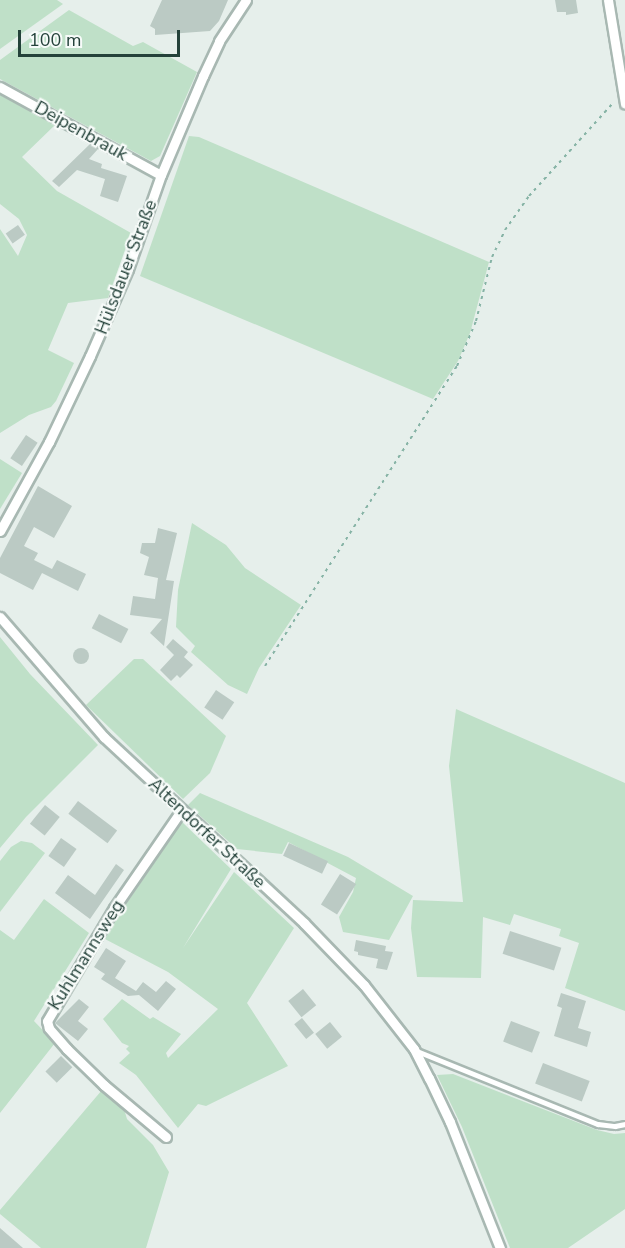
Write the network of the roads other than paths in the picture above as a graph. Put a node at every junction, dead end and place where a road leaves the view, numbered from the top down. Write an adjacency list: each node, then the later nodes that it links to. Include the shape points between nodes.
1 (246, 0): 5 (street, Hülsdauer Straße, via 219,41)
2 (608, 0): 4 (street)
3 (0, 87): 5 (street, Deipenbrauk)
4 (624, 100)
5 (161, 175): 6 (street, Hülsdauer Straße, via 110,313 49,442)
6 (0, 531)
7 (0, 617): 8 (street, Altendorfer Straße, via 104,737)
8 (181, 811): 9 (street, Altendorfer Straße, via 340,958); 11 (street, Kuhlmannsweg, via 114,908 47,1021 67,1049)
9 (414, 1049): 10 (lane, Altendorfer Straße, via 598,1124); 12 (street, Altendorfer Straße, via 450,1122)
10 (625, 1124)
11 (166, 1137)
12 (500, 1248)

